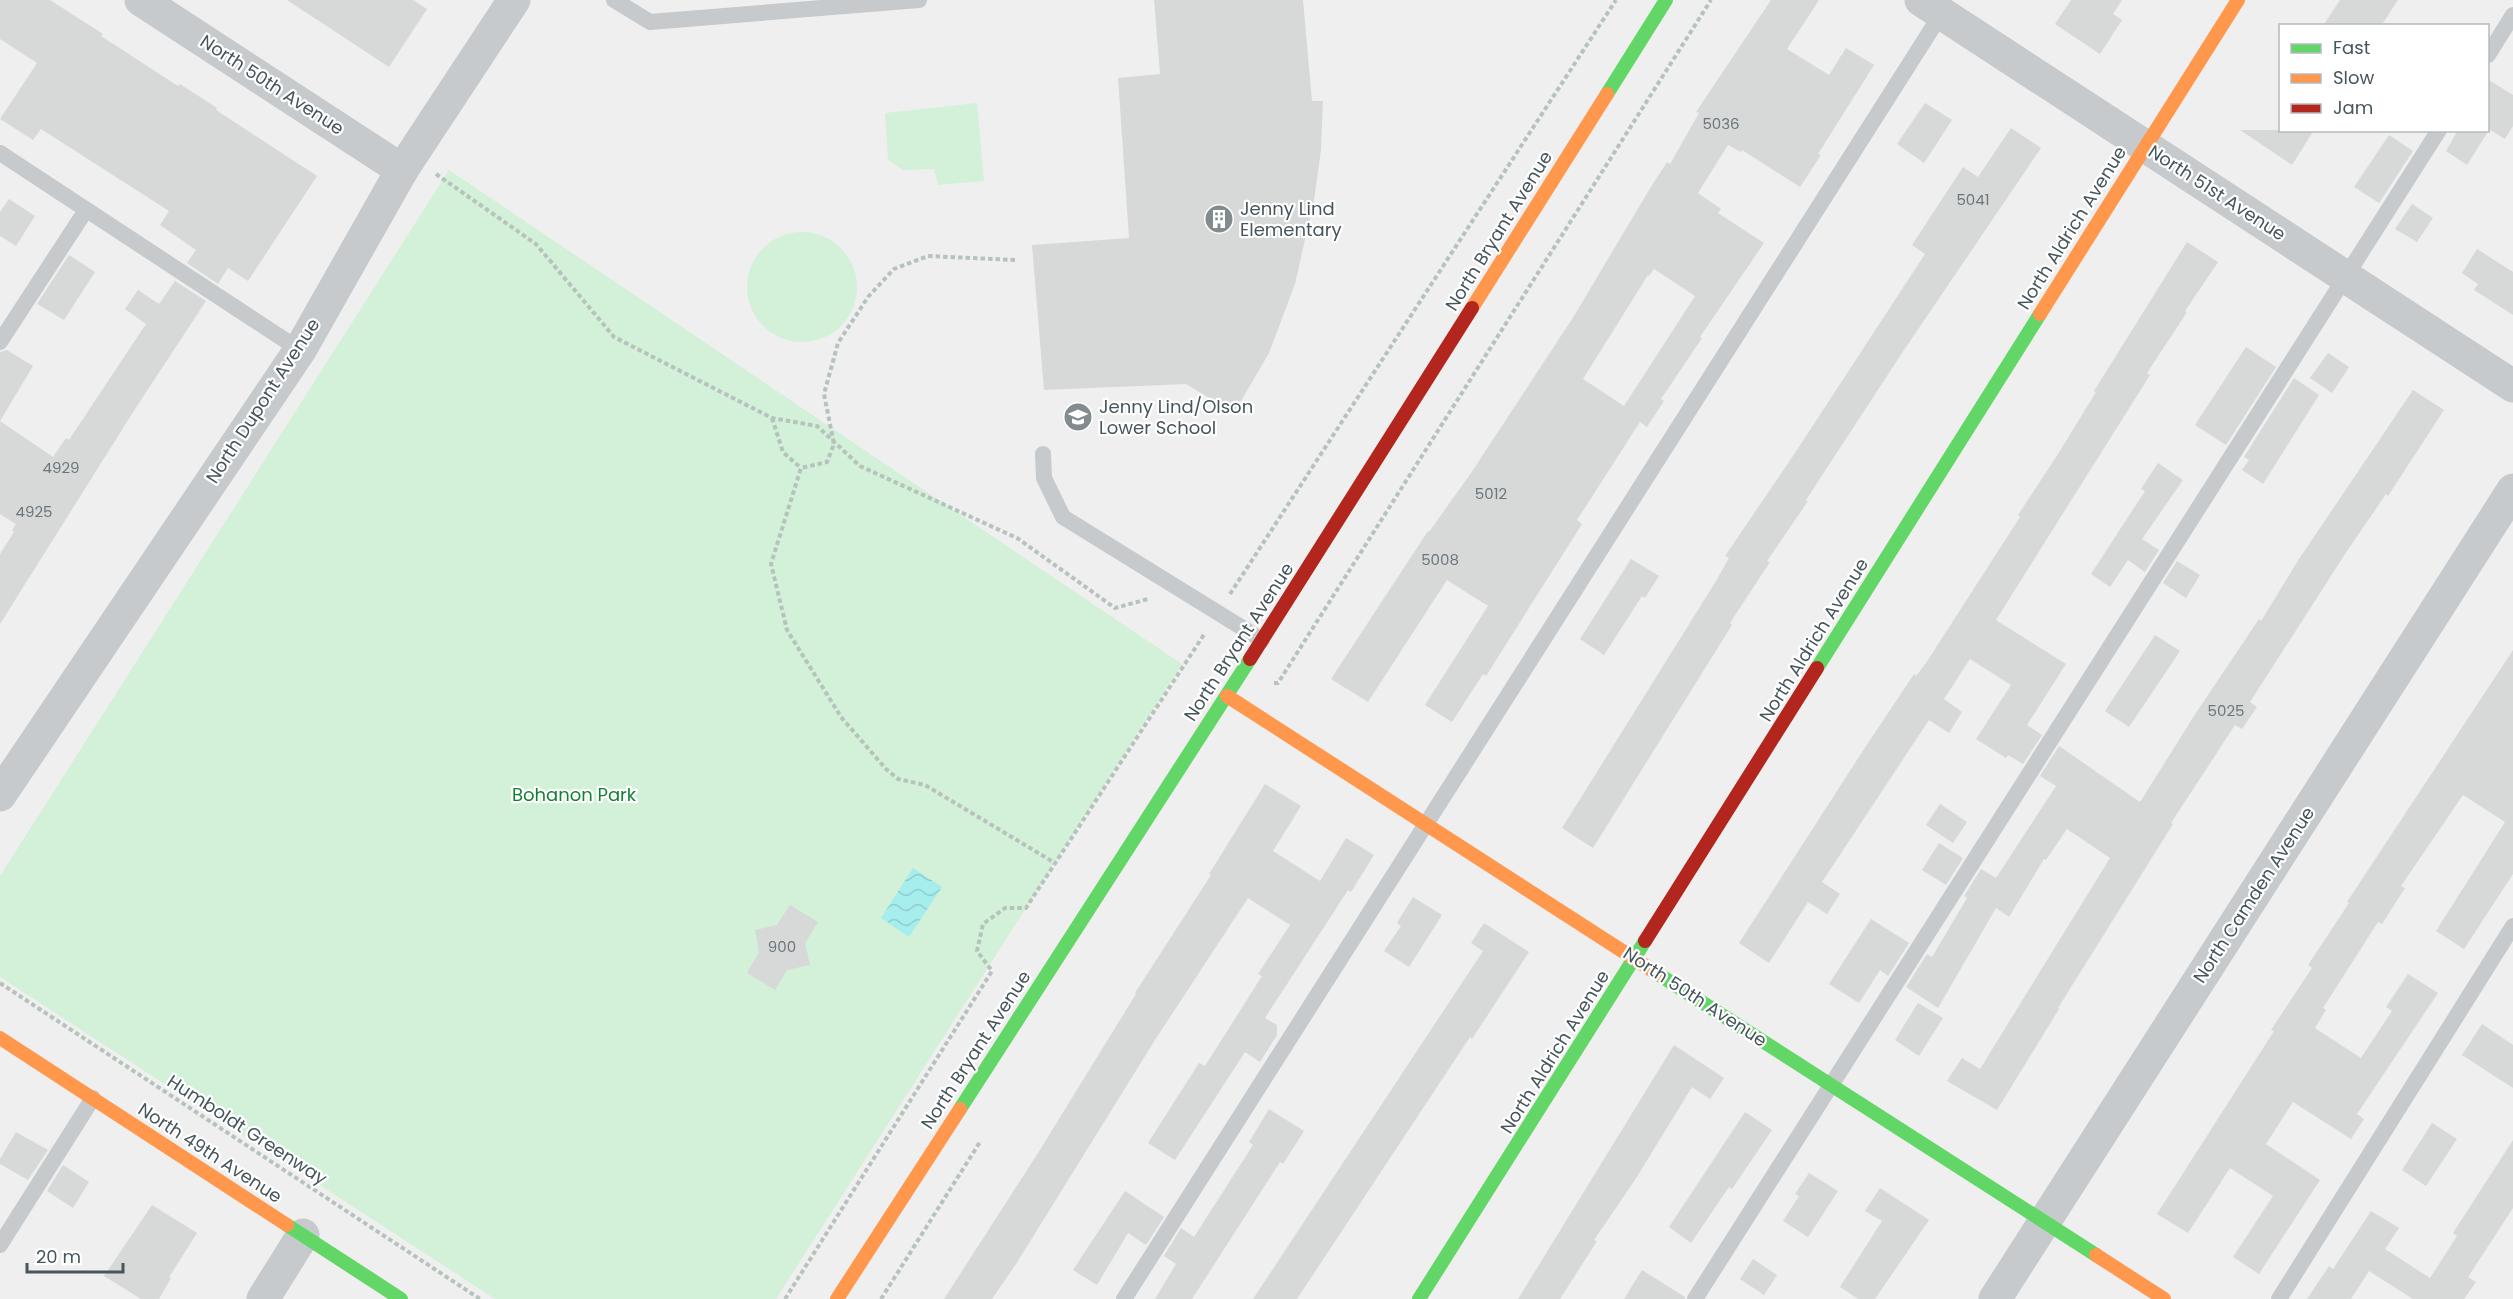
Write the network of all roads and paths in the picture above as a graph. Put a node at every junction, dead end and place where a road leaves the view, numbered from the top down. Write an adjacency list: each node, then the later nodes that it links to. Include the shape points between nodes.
1 (141, 0): 15 (street, North 50th Avenue)
2 (514, 0): 15 (street, North Dupont Avenue)
3 (614, 0): 4 (lane, via 651,22)
4 (919, 0)
5 (1616, 0): 29 (path)
6 (1666, 0): 30 (street, North Bryant Avenue)
7 (1711, 0): 31 (path, via 1278,682)
8 (2238, 0): 13 (street, North Aldrich Avenue)
9 (1938, 5): 13 (street, North 51st Avenue); 34 (lane)
10 (2513, 15): 11 (lane)
11 (2489, 52)
12 (2438, 132): 19 (lane)
13 (2145, 146): 19 (street, North 51st Avenue); 37 (street, North Aldrich Avenue)
14 (0, 153): 17 (lane)
15 (402, 170): 21 (street, North Dupont Avenue)
16 (436, 174): 23 (path, via 536,244 614,337)
17 (86, 210): 20 (lane); 21 (lane)
18 (1015, 260): 24 (path, via 928,256 894,269 868,297 838,343 824,394)
19 (2345, 277): 22 (street, North 51st Avenue); 40 (lane)
20 (0, 342)
21 (300, 350): 33 (street, North Dupont Avenue)
22 (2513, 386)
23 (772, 418): 24 (path, via 817,426); 26 (path, via 783,452)
24 (834, 444): 26 (path, via 827,462); 28 (path, via 860,466 1017,538 1115,608)
25 (1043, 454): 29 (lane, via 1044,478 1063,517)
26 (801, 468): 35 (path, via 771,564 787,630 841,717 898,779 925,785)
27 (2513, 490): 42 (street, North Camden Avenue)
28 (1151, 598)
29 (1218, 612): 30 (lane); 35 (path)
30 (1263, 640): 32 (street, North Bryant Avenue)
31 (1272, 682)
32 (1227, 696): 34 (street, North 50th Avenue); 49 (street, North Bryant Avenue)
33 (0, 795)
34 (1427, 825): 37 (street, North 50th Avenue); 50 (lane)
35 (1055, 863): 48 (path, via 1026,908 1005,908 983,924 976,951 992,971)
36 (2513, 926): 55 (lane)
37 (1635, 958): 40 (street, North 50th Avenue); 51 (street, North Aldrich Avenue)
38 (0, 983): 47 (path, Humboldt Greenway)
39 (0, 1038): 41 (street, North 49th Avenue)
40 (1831, 1084): 42 (street, North 50th Avenue); 52 (lane)
41 (93, 1098): 43 (street, North 49th Avenue); 44 (lane)
42 (2044, 1221): 53 (street, North Camden Avenue); 54 (street, North 50th Avenue)
43 (303, 1235): 45 (street); 46 (street, North 49th Avenue)
44 (0, 1245)
45 (263, 1299)
46 (401, 1299)
47 (480, 1299)
48 (785, 1299)
49 (837, 1299)
50 (1124, 1299)
51 (1419, 1299)
52 (1695, 1299)
53 (1995, 1299)
54 (2164, 1299)
55 (2279, 1299)

